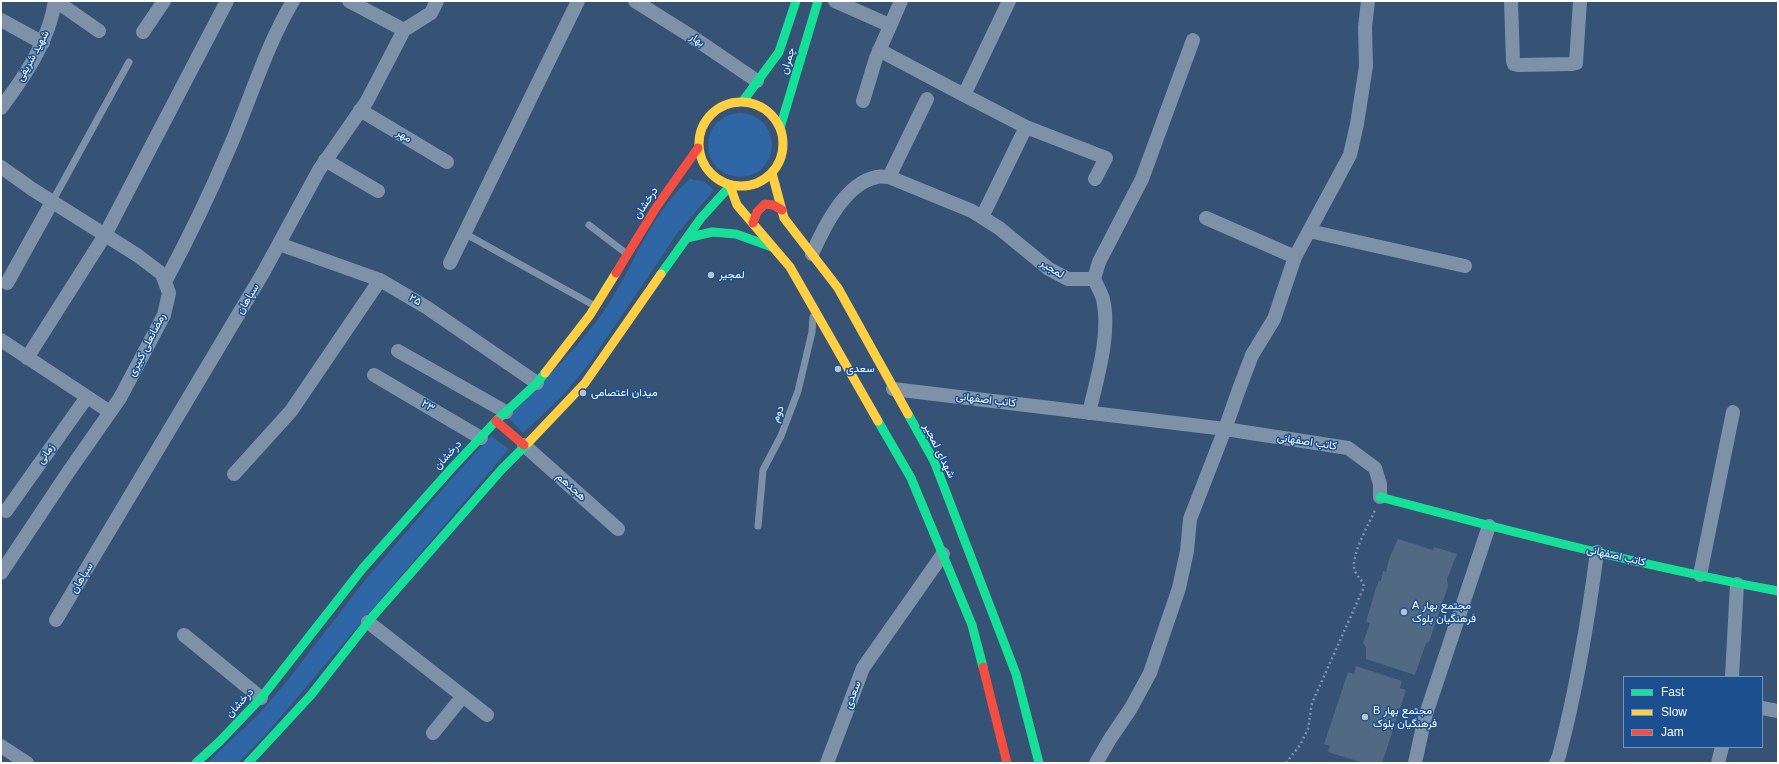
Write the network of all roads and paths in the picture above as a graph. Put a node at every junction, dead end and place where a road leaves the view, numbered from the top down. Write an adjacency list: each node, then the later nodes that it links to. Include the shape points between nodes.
1 (56, 1): 20 (street); 23 (street, شهید شریفی)
2 (164, 1): 21 (street)
3 (227, 1): 52 (street)
4 (293, 1): 63 (street, via 279,25 228,151 187,241)
5 (349, 1): 19 (street)
6 (437, 1): 19 (street, via 431,13)
7 (578, 1): 51 (street)
8 (635, 1): 26 (street, بهار)
9 (796, 1): 26 (main road, چمران, via 780,52)
10 (818, 1): 34 (main road, چمران)
11 (835, 1): 18 (street)
12 (901, 1): 18 (street)
13 (1009, 1): 27 (street)
14 (1368, 1): 50 (street, via 1365,28 1366,66 1350,155)
15 (1511, 1): 16 (street, via 1514,64 1518,65 1576,63)
16 (1580, 1)
17 (1, 20): 23 (street)
18 (889, 25): 24 (street)
19 (404, 30): 32 (street, سپاهان)
20 (99, 32)
21 (143, 32)
22 (1193, 40): 61 (street, via 1142,179 1099,262)
23 (43, 43): 31 (street, شهید شریفی)
24 (879, 50): 27 (street); 30 (street)
25 (130, 62): 44 (lane)
26 (757, 81): 29 (main road, چمران)
27 (964, 94): 33 (street)
28 (927, 99): 40 (street)
29 (743, 101): 34 (main road, via 765,109 774,117); 35 (main road, via 728,103 715,110 705,120 699,134)
30 (863, 101)
31 (1, 108)
32 (360, 110): 36 (street, سپاهان); 37 (street, مهر)
33 (1026, 127): 41 (street, via 1106,158); 46 (street)
34 (780, 128): 39 (main road, via 783,139 782,152)
35 (698, 148): 42 (main road, via 701,161 708,172); 56 (main road, درخشان)
36 (325, 160): 43 (street); 54 (street, سپاهان)
37 (447, 162)
38 (1, 167): 44 (street)
39 (772, 173): 42 (main road, via 753,185); 45 (main road, شهدای لمجیر)
40 (889, 177): 46 (street, لمجیر, via 972,210); 57 (street, via 877,177 860,184 847,195 837,207)
41 (1095, 179)
42 (730, 186): 48 (main road, via 737,205); 53 (main road)
43 (378, 191)
44 (52, 202): 52 (street); 64 (street)
45 (782, 210): 48 (main road, via 765,204 756,213); 57 (main road, شهدای لمجیر, via 784,218)
46 (982, 217): 61 (street, لمجیر, via 1049,269 1068,279)
47 (1206, 218): 58 (street)
48 (753, 223): 55 (main road)
49 (589, 225): 56 (lane)
50 (1309, 231): 58 (street); 60 (street)
51 (464, 233): 59 (street); 65 (lane)
52 (105, 234): 63 (street, via 162,274); 69 (street)
53 (687, 238): 55 (main road, via 712,232 736,234); 80 (main road, via 585,383)
54 (278, 244): 62 (street, ۲۵); 93 (street, سپاهان, via 264,273)
55 (774, 248): 66 (main road, via 790,268)
56 (627, 254): 65 (main road, درخشان)
57 (812, 254): 72 (main road, شهدای لمجیر, via 838,288)
58 (1295, 257): 78 (street, via 1274,319 1252,355)
59 (450, 263)
60 (1464, 266)
61 (1094, 279): 76 (street, via 1103,298 1106,320)
62 (380, 280): 71 (street, ۲۵, via 426,307); 81 (street, via 291,411)
63 (165, 282): 74 (street, رمضانعلی کبیری, via 169,292 164,315)
64 (7, 283)
65 (595, 306): 71 (main road, درخشان)
66 (813, 307): 84 (lane, دوم, via 812,332 798,391 781,436 763,470); 88 (main road, via 912,478)
67 (1, 340): 69 (street)
68 (398, 351): 77 (street)
69 (27, 358): 73 (street)
70 (374, 375): 79 (street, ۲۳)
71 (537, 383): 77 (main road, درخشان)
72 (893, 389): 76 (street, کاتب اصفهانی); 110 (main road, شهدای لمجیر, via 934,461 1016,674)
73 (87, 397): 74 (street); 83 (street, زمانی)
74 (110, 412): 89 (street, رمضانعلی کبیری)
75 (1733, 412): 90 (street)
76 (1089, 413): 78 (street, کاتب اصفهانی)
77 (501, 417): 79 (main road, درخشان); 80 (main road)
78 (1225, 429): 82 (street, کاتب اصفهانی, via 1348,448 1375,468 1380,484); 111 (street, via 1190,519 1187,551 1179,588 1153,666 1131,708)
79 (481, 438): 98 (main road, درخشان, via 363,568)
80 (524, 445): 86 (street, هجدهم); 94 (main road)
81 (234, 474)
82 (1380, 497): 85 (main road, کاتب اصفهانی); 112 (path, via 1354,558 1355,571 1364,587 1312,702 1308,729)
83 (6, 511)
84 (758, 526)
85 (1489, 526): 87 (main road, کاتب اصفهانی); 113 (street, via 1425,717)
86 (618, 529)
87 (1597, 552): 90 (main road, کاتب اصفهانی); 114 (street, via 1580,669)
88 (943, 554): 108 (street, سعدی, via 863,668); 109 (main road, via 972,625)
89 (1, 573)
90 (1700, 575): 91 (main road, کاتب اصفهانی)
91 (1737, 584): 92 (main road, کاتب اصفهانی); 96 (street)
92 (1778, 591)
93 (56, 620)
94 (368, 622): 97 (street); 107 (main road, via 311,695)
95 (184, 635): 98 (street)
96 (1732, 676)
97 (463, 696): 101 (street); 102 (street)
98 (261, 698): 106 (main road, درخشان)
99 (1763, 708): 100 (street)
100 (1778, 711)
101 (487, 715)
102 (433, 733)
103 (1, 746): 105 (street)
104 (1722, 748): 115 (street)
105 (27, 763)
106 (196, 763)
107 (248, 763)
108 (827, 763)
109 (1007, 763)
110 (1039, 763)
111 (1096, 763)
112 (1286, 763)
113 (1415, 763)
114 (1556, 763)
115 (1718, 763)

